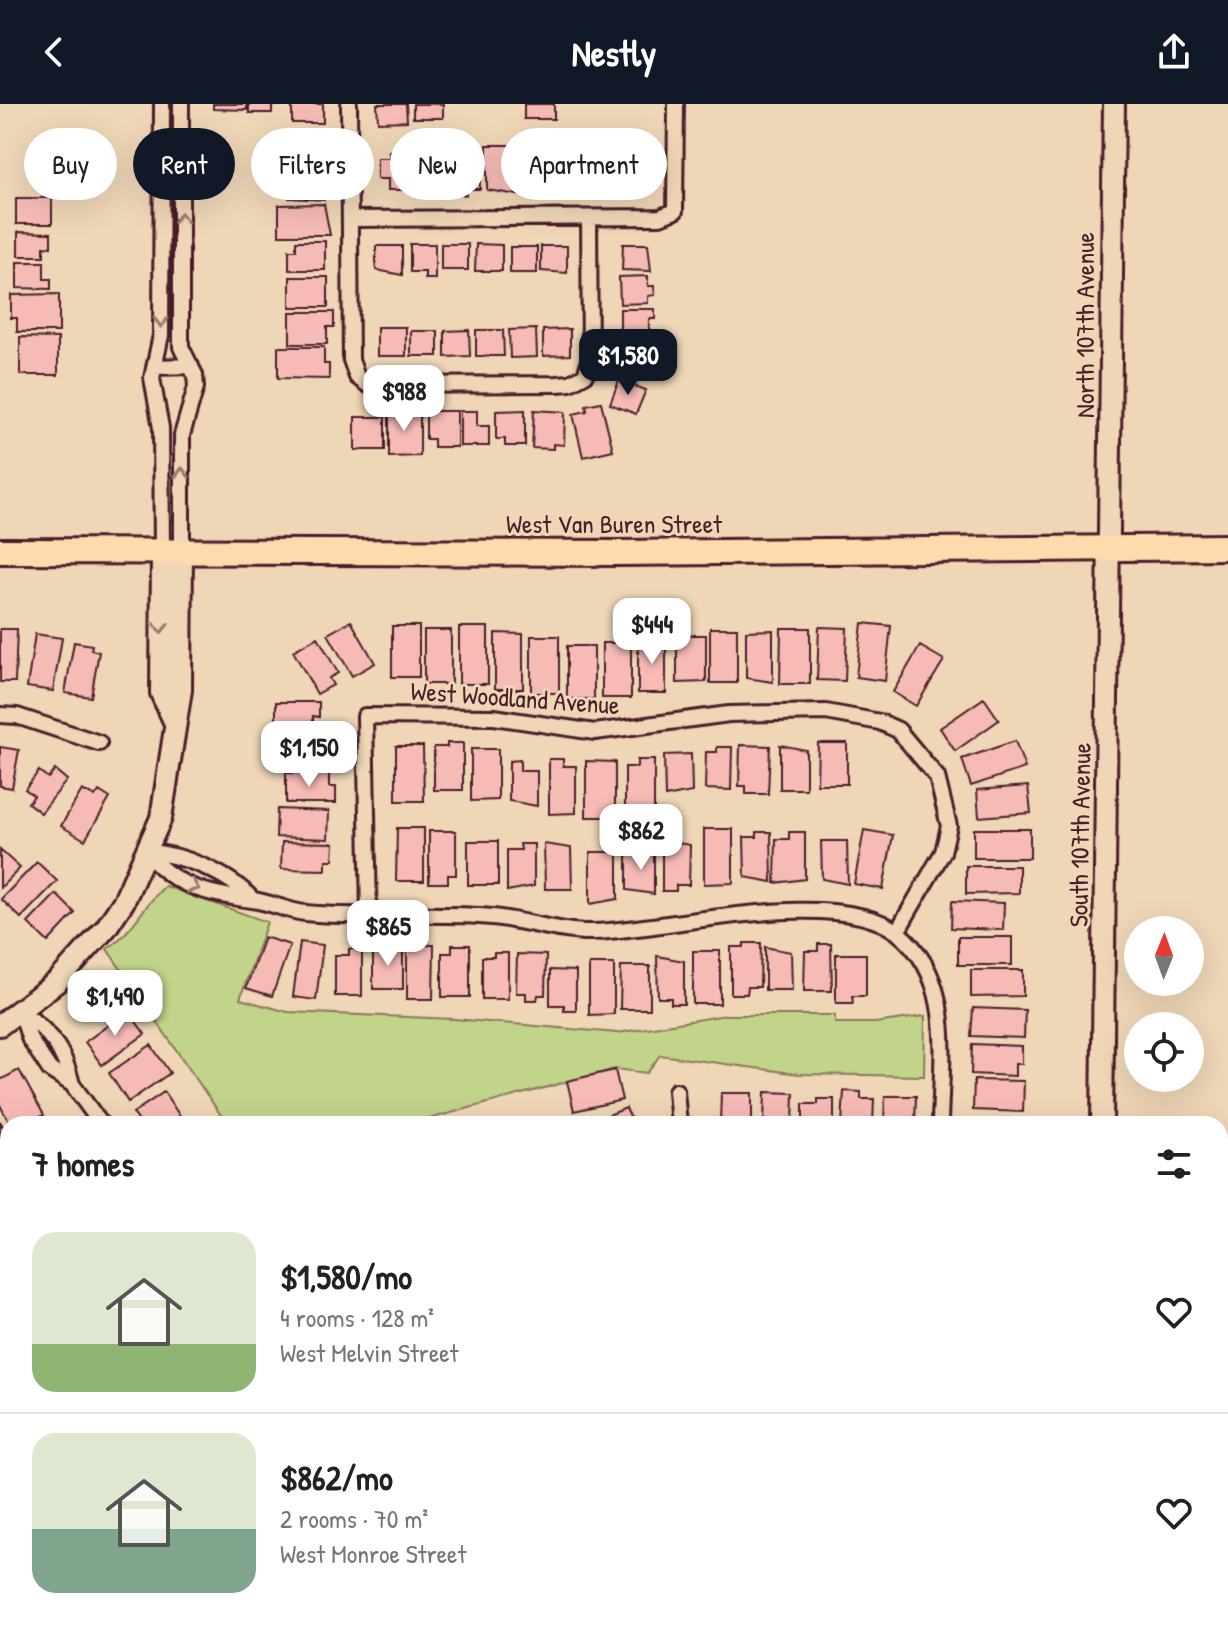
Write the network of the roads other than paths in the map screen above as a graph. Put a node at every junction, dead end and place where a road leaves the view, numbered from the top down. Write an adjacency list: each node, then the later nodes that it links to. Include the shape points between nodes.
1 (162, 104): 8 (street)
2 (181, 104): 9 (street, one-way to 2)
3 (349, 104): 7 (street)
4 (676, 104): 6 (street, via 675,211 660,217)
5 (1114, 104): 12 (main road, North 107th Avenue)
6 (589, 218): 7 (street); 7 (street, via 590,360 585,375 557,384 368,385 357,377 351,360)
7 (350, 219)
8 (161, 281): 9 (street); 11 (street, one-way to 11, via 161,335)
9 (181, 281): 10 (street, via 181,347)
10 (191, 366): 11 (street); 14 (street, one-way to 10, via 182,435 196,387)
11 (154, 367): 14 (street, via 152,394 161,428)
12 (1109, 547): 13 (main road, West Van Buren Street); 14 (main road, West Van Buren Street, via 633,553); 27 (main road, South 107th Avenue)
13 (1228, 547)
14 (172, 550): 15 (main road, West Van Buren Street); 18 (main road, via 181,690 170,778)
15 (0, 551)
16 (0, 715): 17 (street)
17 (99, 743)
18 (147, 852): 19 (street, via 161,871 232,900 304,913); 21 (main road, via 106,928)
19 (369, 913): 20 (street, via 493,917 590,933 732,913 830,913 866,918); 20 (street, West Woodland Avenue, via 365,716 494,717 616,732 706,715 826,712 898,730 937,777 949,826 943,852)
20 (897, 932): 26 (street, via 937,989)
21 (21, 1012): 22 (main road); 24 (street, via 46,1028)
22 (0, 1025)
23 (676, 1091): 25 (street)
24 (93, 1116)
25 (678, 1116)
26 (940, 1116)
27 (1102, 1116)

